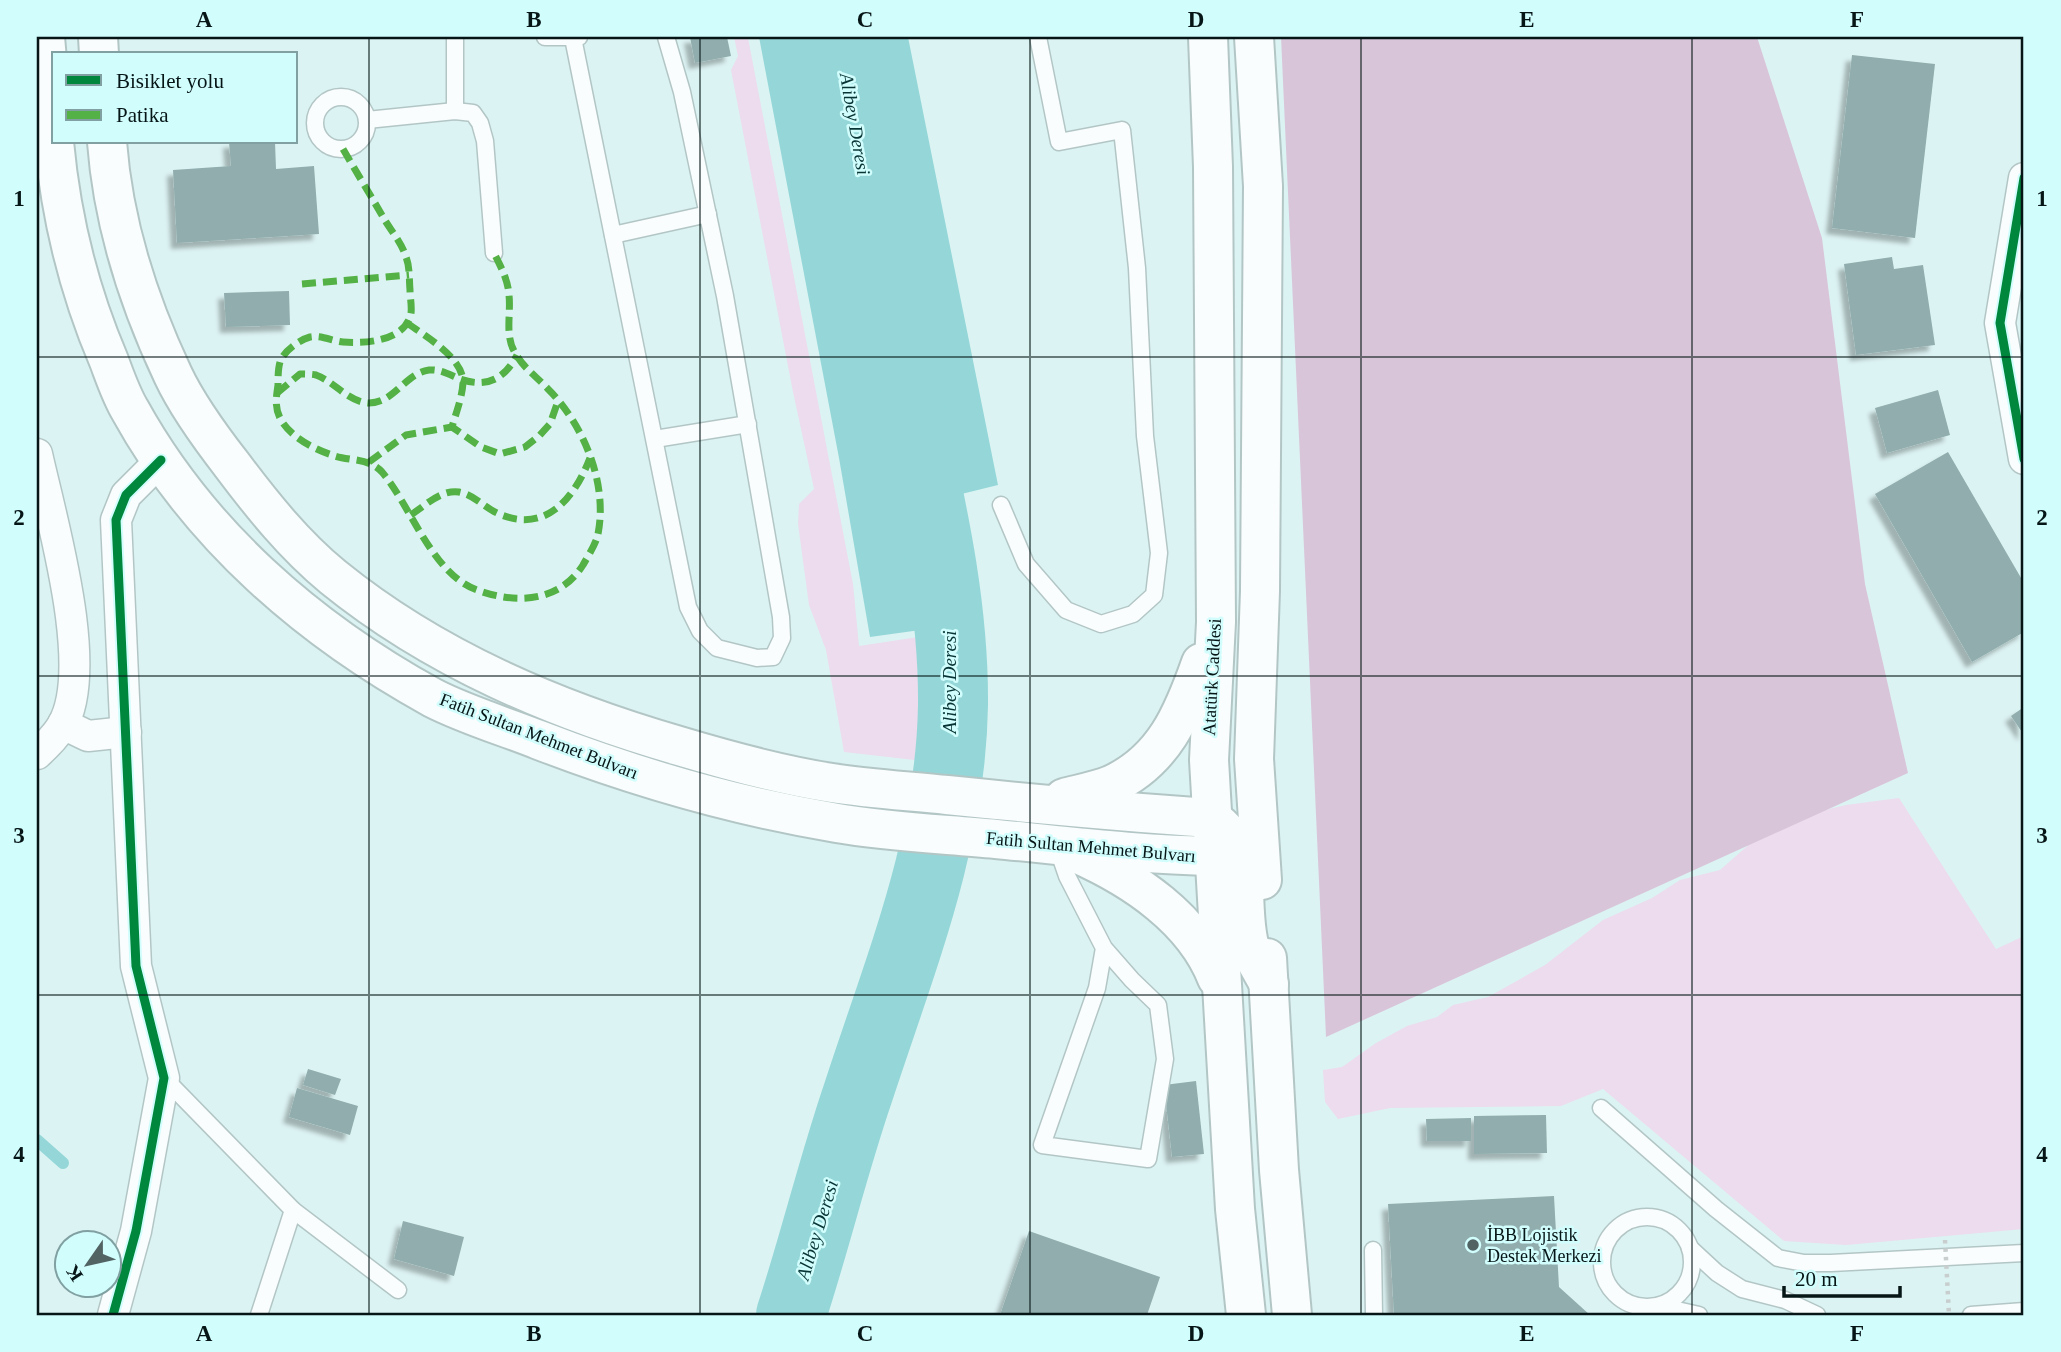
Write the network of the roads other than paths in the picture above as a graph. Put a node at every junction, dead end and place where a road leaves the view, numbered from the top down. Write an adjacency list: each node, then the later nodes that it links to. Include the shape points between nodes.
1 (45, 37): 10 (main road, Fatih Sultan Mehmet Bulvarı)
2 (455, 37): 9 (lane)
3 (545, 37): 8 (lane)
4 (666, 37): 15 (lane)
5 (1038, 37): 24 (lane, via 1059,142 1122,130 1137,268 1145,436 1159,553 1154,595 1133,614 1101,624 1066,610 1026,564)
6 (1208, 37): 25 (main road, Atatürk Caddesi)
7 (1254, 37): 30 (main road, Atatürk Caddesi, via 1263,186 1260,591 1254,759)
8 (576, 38): 16 (lane)
9 (455, 111): 11 (lane); 17 (lane, via 473,113 485,141)
10 (52, 118)
11 (367, 120)
12 (54, 144): 23 (main road, Fatih Sultan Mehmet Bulvarı, via 72,252 93,325 128,408)
13 (107, 144): 29 (main road, Fatih Sultan Mehmet Bulvarı, via 120,227 143,300 174,377 214,442 271,517 332,576 413,635 558,705 743,765 832,783)
14 (2024, 178): 18 (street)
15 (708, 214): 16 (lane); 19 (lane)
16 (613, 235): 20 (lane)
17 (494, 253)
18 (2012, 325): 22 (street)
19 (748, 424): 20 (lane); 20 (lane, via 781,617 782,638 773,657 757,658 717,648 700,631 688,607)
20 (655, 439)
21 (37, 454): 26 (street, via 70,599 74,683)
22 (2024, 459)
23 (161, 460): 27 (street, via 126,495 116,520); 31 (main road, Fatih Sultan Mehmet Bulvarı, via 231,549 282,597 334,636 436,699 590,760 775,812 842,824)
24 (1001, 505)
25 (1216, 622): 29 (main road, via 1184,712 1155,755 1111,785); 30 (main road, Atatürk Caddesi, via 1209,732)
26 (63, 724): 27 (street, via 88,736); 28 (street)
27 (126, 732): 34 (street, via 136,966)
28 (37, 754)
29 (1041, 804): 30 (main road, Fatih Sultan Mehmet Bulvarı)
30 (1230, 833): 31 (main road, Fatih Sultan Mehmet Bulvarı, via 1161,855); 33 (main road, Atatürk Caddesi); 46 (main road, Atatürk Caddesi, via 1269,984)
31 (1057, 845): 32 (lane, via 1067,876); 33 (main road, via 1107,867 1167,911 1209,958)
32 (1104, 948): 32 (lane, via 1158,1005 1165,1059 1148,1159 1042,1145 1097,988)
33 (1221, 988): 45 (main road, Atatürk Caddesi)
34 (163, 1078): 36 (lane); 43 (street, via 136,1231)
35 (1601, 1108): 39 (lane, via 1778,1258 1831,1263)
36 (293, 1210): 40 (lane); 44 (lane)
37 (1690, 1248): 41 (lane, via 1690,1277 1683,1290); 41 (lane, via 1672,1224 1651,1218 1629,1221 1608,1241 1603,1270 1617,1296 1629,1304); 49 (lane, via 1742,1289 1785,1300)
38 (1373, 1250): 47 (lane)
39 (2024, 1253)
40 (398, 1290)
41 (1659, 1306): 48 (lane)
42 (2024, 1311): 50 (lane)
43 (113, 1315)
44 (259, 1315)
45 (1246, 1315)
46 (1292, 1315)
47 (1374, 1315)
48 (1699, 1315)
49 (1816, 1315)
50 (1971, 1315)

